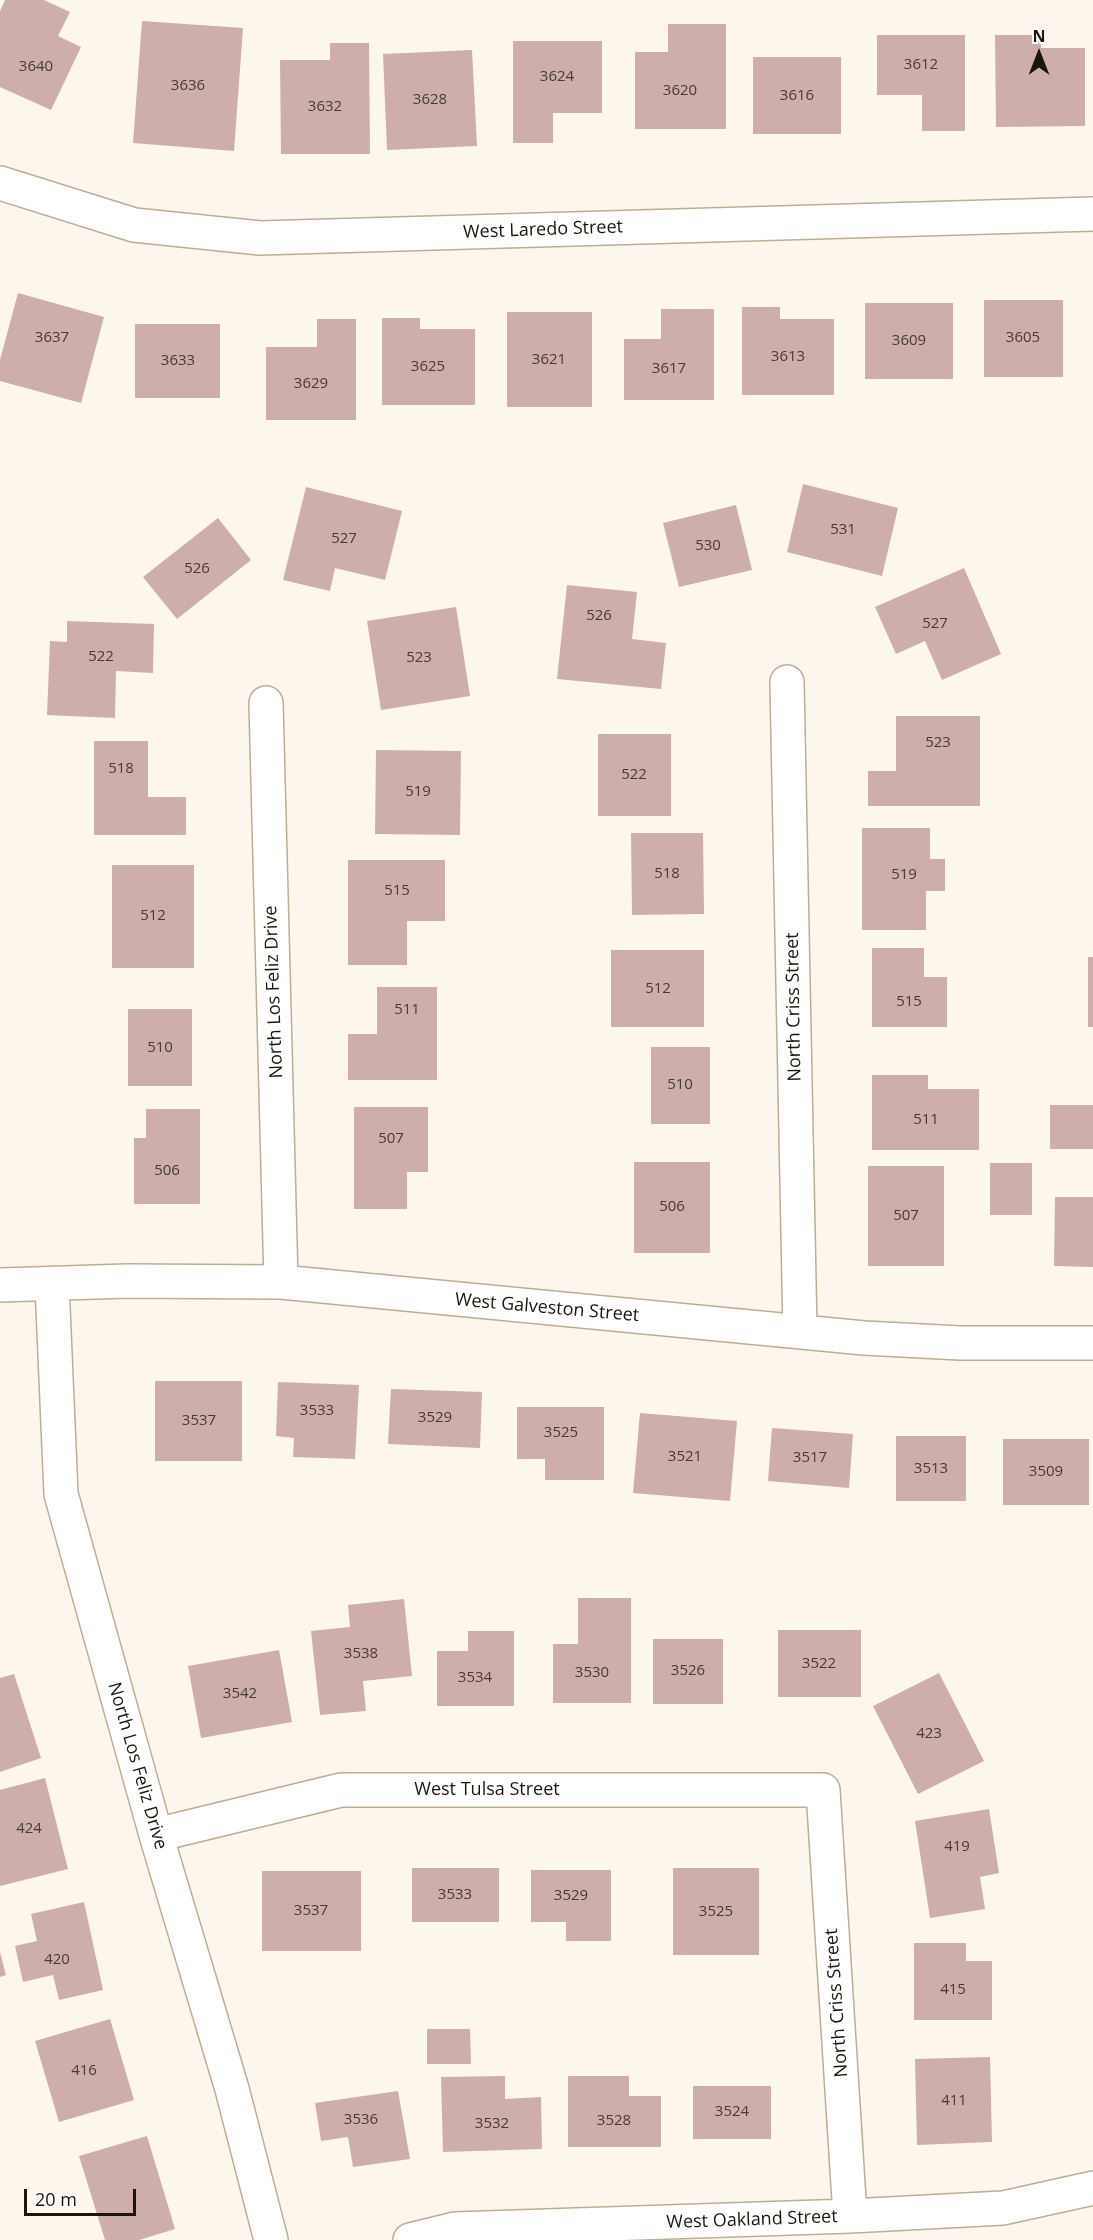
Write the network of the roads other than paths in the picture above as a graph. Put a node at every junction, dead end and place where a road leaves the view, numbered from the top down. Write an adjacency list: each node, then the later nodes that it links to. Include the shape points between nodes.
1 (0, 183): 2 (street, West Laredo Street, via 134,225 260,238)
2 (1093, 214)
3 (787, 682): 8 (street, North Criss Street)
4 (266, 703): 5 (street, North Los Feliz Drive)
5 (281, 1282): 6 (street, West Galveston Street, via 139,1280); 8 (street, West Galveston Street)
6 (52, 1284): 7 (street, West Galveston Street); 11 (street, North Los Feliz Drive, via 61,1494)
7 (0, 1285)
8 (800, 1332): 9 (street, West Galveston Street, via 960,1343)
9 (1093, 1343)
10 (823, 1790): 11 (street, West Tulsa Street, via 341,1790); 13 (street, North Criss Street)
11 (156, 1835): 14 (street, North Los Feliz Drive, via 232,2089)
12 (1093, 2188): 13 (street, West Oakland Street, via 1004,2208)
13 (850, 2216): 15 (street, West Oakland Street, via 455,2229)
14 (272, 2240)
15 (410, 2240)

